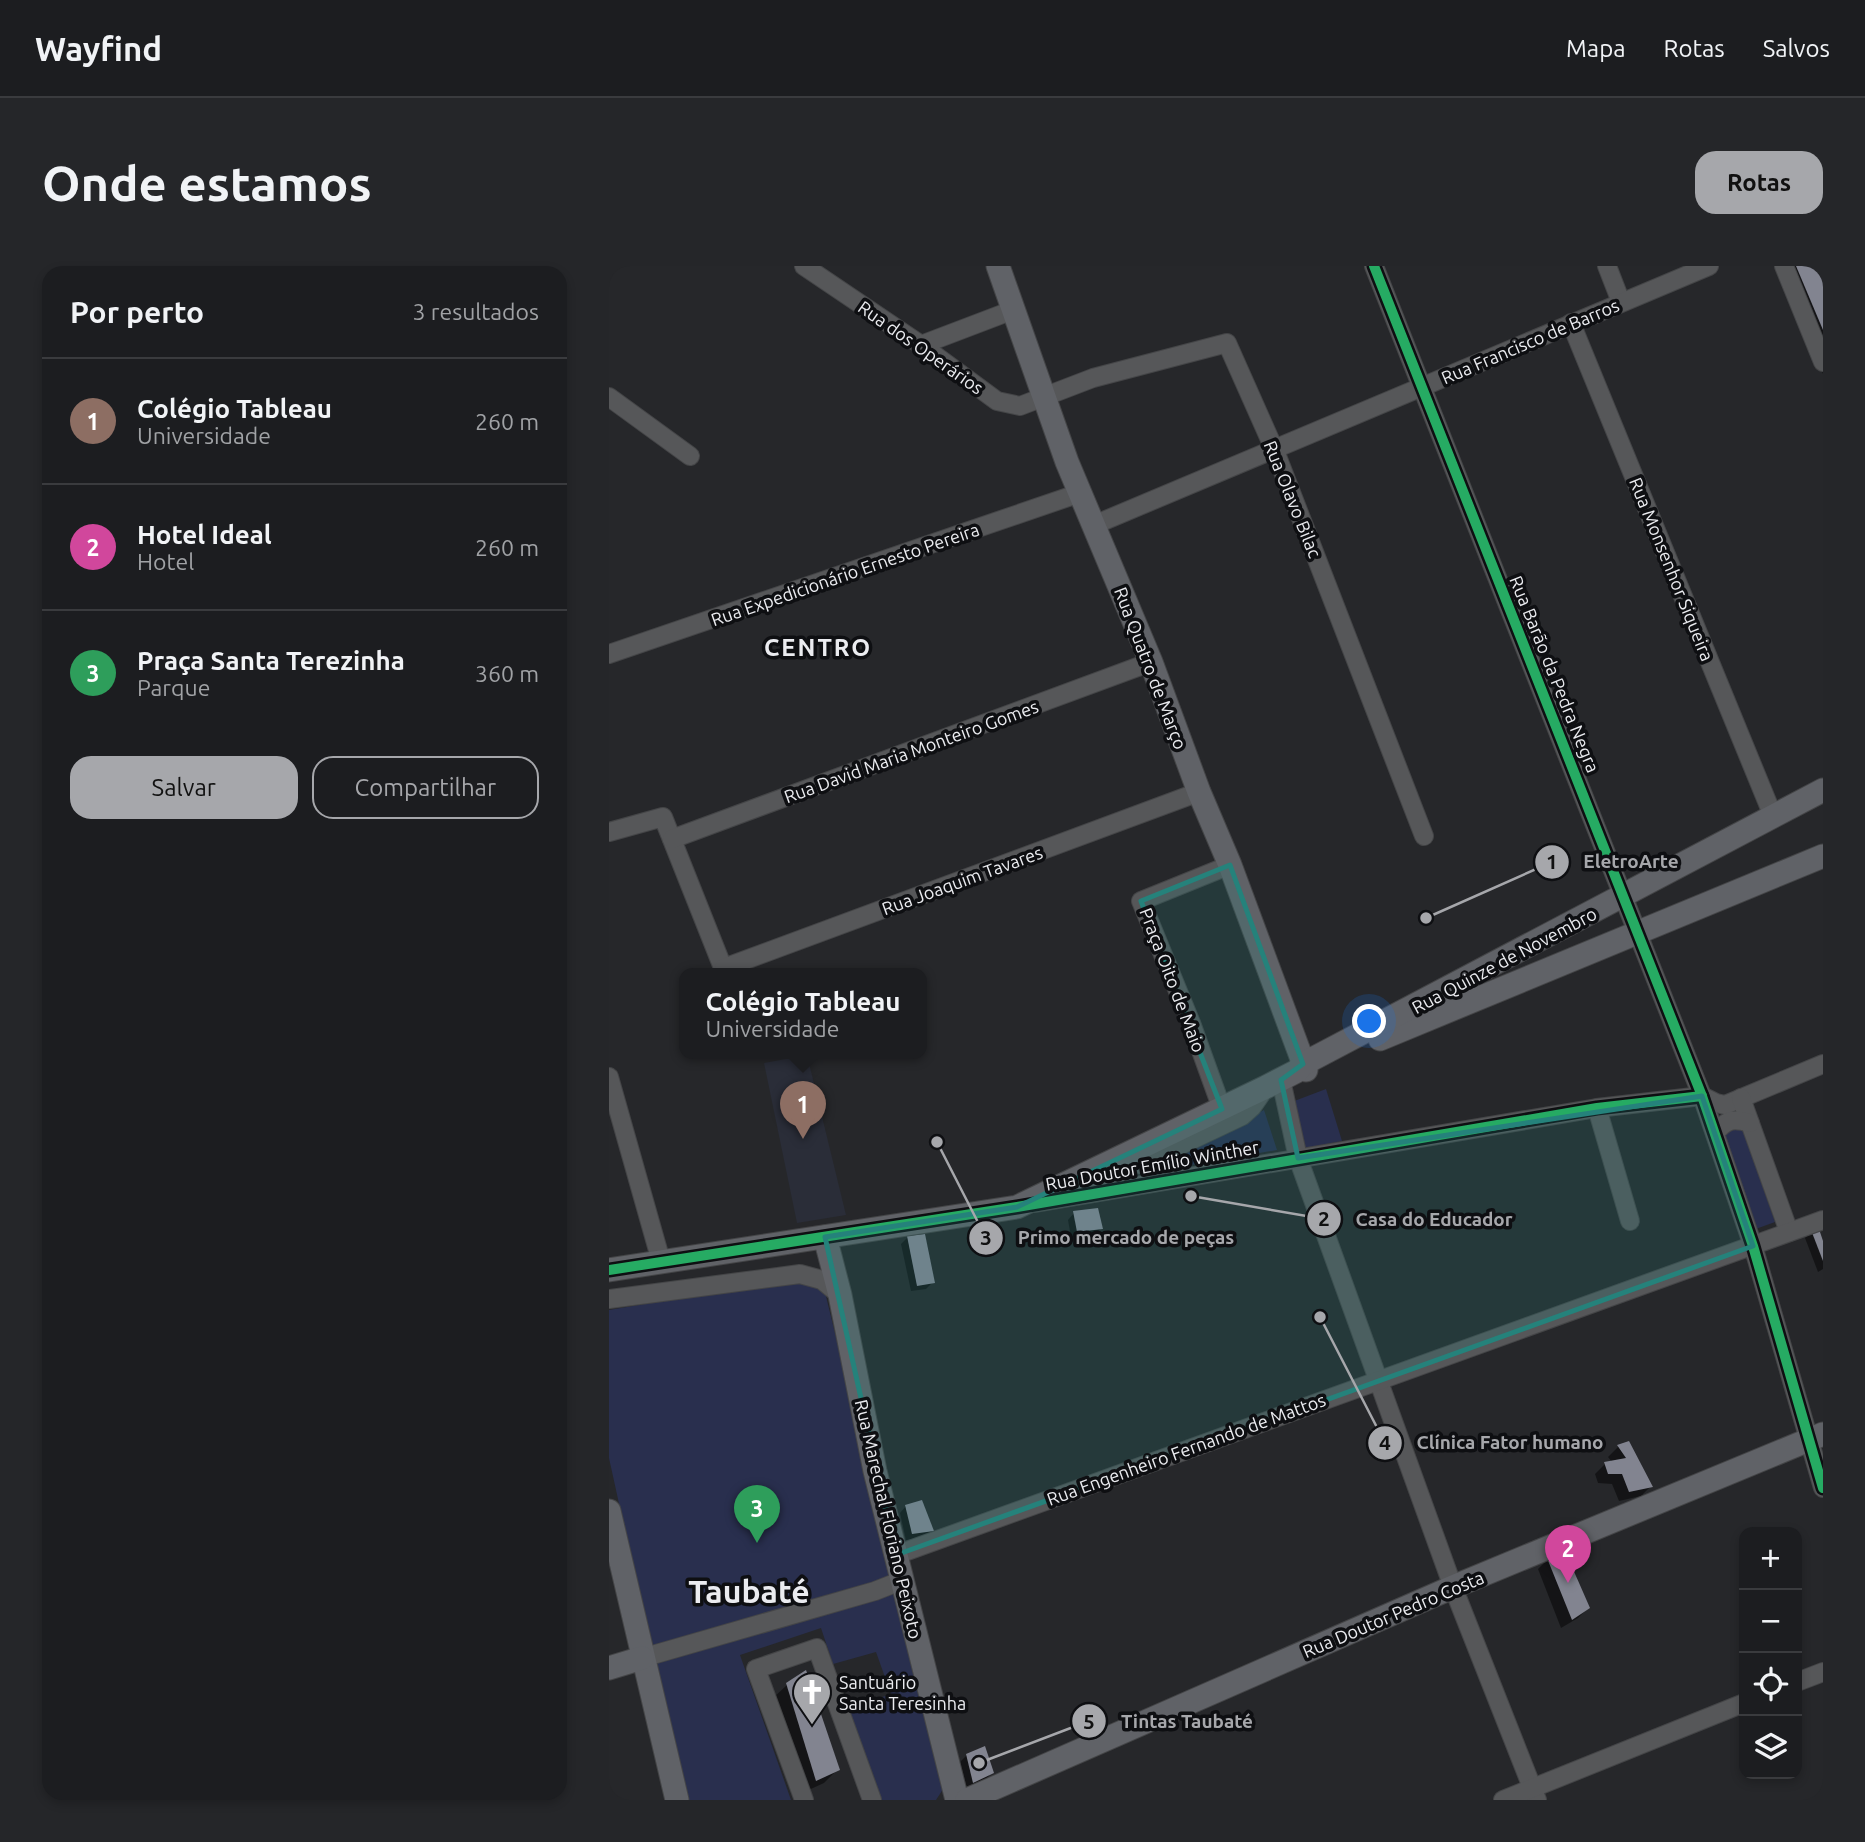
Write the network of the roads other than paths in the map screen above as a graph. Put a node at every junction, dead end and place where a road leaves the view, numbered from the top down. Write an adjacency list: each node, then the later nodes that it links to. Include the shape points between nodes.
1 (804, 266): 10 (street, Rua dos Operários)
2 (998, 266): 8 (main road, Rua Quatro de Março)
3 (1374, 266): 12 (street, Rua Barão da Pedra Negra)
4 (1607, 266): 7 (street)
5 (1709, 266): 7 (street, Rua Francisco de Barros)
6 (1784, 266): 11 (street)
7 (1621, 302): 9 (street, Rua Francisco de Barros)
8 (1013, 310): 10 (street); 14 (main road, Rua Quatro de Março)
9 (1571, 323): 12 (street, Rua Francisco de Barros); 23 (street, Rua Monsenhor Siqueira)
10 (921, 345): 14 (street, Rua dos Operários, via 996,401 1020,406)
11 (1823, 362)
12 (1422, 386): 15 (street, Rua Francisco de Barros); 29 (street, Rua Barão da Pedra Negra)
13 (609, 397): 16 (street)
14 (1044, 398): 15 (street, Rua Olavo Bilac, via 1093,378 1227,343); 17 (main road, Rua Quatro de Março)
15 (1275, 451): 18 (street, Rua Francisco de Barros); 25 (street, Rua Olavo Bilac)
16 (689, 456)
17 (1080, 494): 18 (main road, Rua Quatro de Março); 19 (street, Rua Expedicionário Ernesto Pereira)
18 (1094, 525): 20 (main road, Rua Quatro de Março)
19 (609, 654)
20 (1151, 662): 22 (main road, Rua Quatro de Março); 26 (street, Rua David Maria Monteiro Gomes)
21 (1823, 790): 23 (main road, Rua Quinze de Novembro)
22 (1199, 792): 28 (main road, Rua Quatro de Março); 34 (street, Rua Joaquim Tavares)
23 (1773, 816): 29 (main road, Rua Quinze de Novembro)
24 (609, 832): 26 (street, via 663,817)
25 (1424, 836)
26 (672, 839): 33 (street)
27 (1823, 856): 31 (main road)
28 (1230, 865): 36 (main road, Rua Quatro de Março); 41 (street, Praça Oito de Maio, via 1141,901)
29 (1625, 897): 30 (main road, Rua Quinze de Novembro); 31 (street, Rua Barão da Pedra Negra)
30 (1599, 910): 32 (main road, via 1612,920); 36 (main road, Rua Quinze de Novembro)
31 (1638, 933): 32 (main road); 38 (street, Rua Barão da Pedra Negra)
32 (1611, 942): 36 (main road)
33 (724, 968)
34 (730, 968)
35 (1823, 1064): 39 (street)
36 (1290, 1075): 41 (main road, Rua Quinze de Novembro); 44 (street, Rua Quatro de Março); 45 (street, via 1229,1123 1141,1164)
37 (609, 1077): 52 (street)
38 (1702, 1096): 39 (street, Rua Doutor Emílio Winther, via 1725,1105); 40 (street, Rua Doutor Emílio Winther); 43 (street, Rua Barão da Pedra Negra)
39 (1741, 1098): 42 (street)
40 (1597, 1108): 44 (street, Rua Doutor Emílio Winther); 48 (street)
41 (1222, 1109): 45 (main road, Rua Quinze de Novembro)
42 (1750, 1124): 43 (street, via 1734,1119 1724,1122); 49 (street)
43 (1715, 1133): 51 (street, Rua Barão da Pedra Negra)
44 (1297, 1158): 46 (street, Rua Doutor Emílio Winther); 56 (street, Rua Quatro de Março)
45 (1106, 1165): 46 (main road, Rua Quinze de Novembro)
46 (1017, 1207): 50 (main road, Rua Doutor Emílio Winther)
47 (1823, 1220): 49 (street, Rua Engenheiro Fernando de Mattos)
48 (1630, 1222)
49 (1789, 1232): 51 (street, Rua Engenheiro Fernando de Mattos)
50 (825, 1237): 52 (main road, Rua Doutor Emílio Winther); 54 (main road, Rua Marechal Floriano Peixoto)
51 (1753, 1245): 56 (street, Rua Engenheiro Fernando de Mattos); 57 (street, Rua Barão da Pedra Negra)
52 (661, 1261): 53 (main road, Rua Doutor Emílio Winther)
53 (609, 1270)
54 (840, 1295): 55 (street, via 822,1280 800,1274); 60 (main road, Rua Marechal Floriano Peixoto, via 874,1471)
55 (609, 1299)
56 (1377, 1379): 60 (street, Rua Engenheiro Fernando de Mattos); 62 (street, Rua Quatro de Março)
57 (1816, 1437): 58 (street, Rua Barão da Pedra Negra); 62 (main road, Rua Doutor Pedro Costa)
58 (1823, 1488)
59 (609, 1511): 63 (main road)
60 (897, 1555): 61 (main road, Rua Marechal Floriano Peixoto)
61 (903, 1580): 63 (street); 73 (main road, Rua Marechal Floriano Peixoto)
62 (1453, 1587): 68 (street, Rua Quatro de Março); 74 (main road, Rua Doutor Pedro Costa)
63 (642, 1658): 64 (main road); 70 (main road)
64 (609, 1668)
65 (1823, 1672): 66 (street)
66 (1802, 1680)
67 (1739, 1705): 68 (street)
68 (1535, 1794): 69 (street)
69 (1506, 1799)
70 (677, 1800)
71 (804, 1800): 72 (street, via 756,1669 817,1648)
72 (871, 1800)
73 (957, 1800)
74 (967, 1800)

